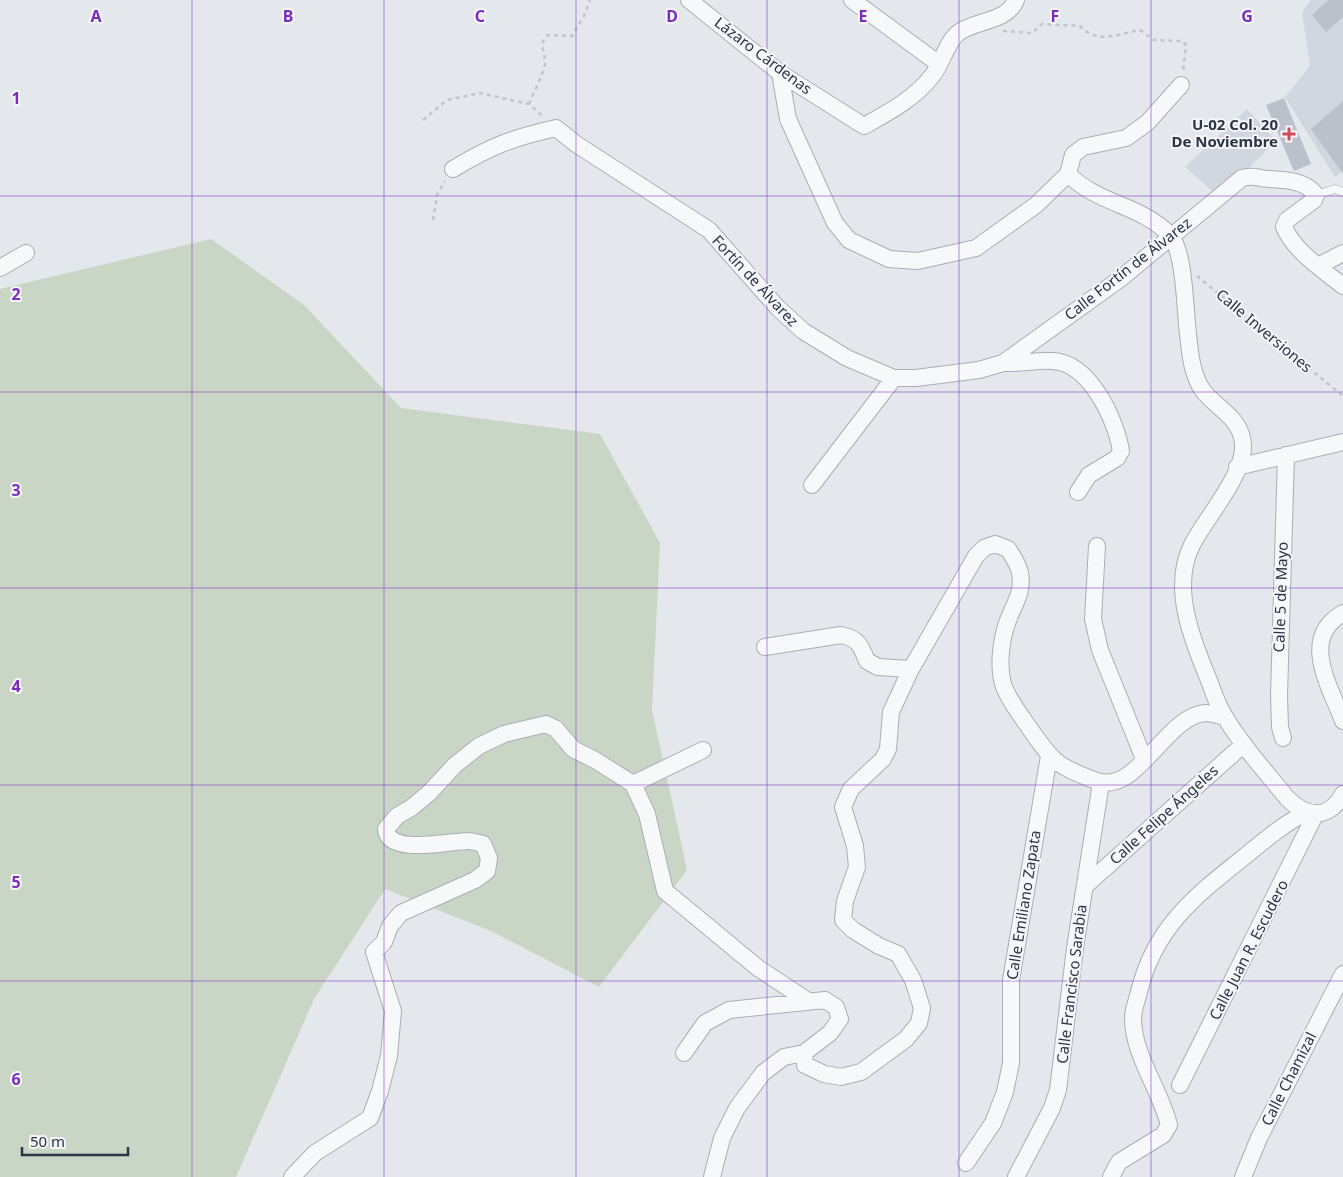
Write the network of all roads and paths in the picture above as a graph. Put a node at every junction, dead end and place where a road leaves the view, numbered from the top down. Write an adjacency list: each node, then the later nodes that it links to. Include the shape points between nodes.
1 (590, 0): 9 (path, via 572,36 548,35 544,39 541,48 545,56 544,66)
2 (689, 0): 7 (street, Lázaro Cárdenas)
3 (1016, 0): 5 (street, via 1013,8)
4 (861, 3): 6 (street)
5 (1004, 14): 6 (street, via 956,34); 8 (path, via 998,27 1015,34 1032,33 1042,24 1080,26 1099,38 1140,30 1154,40 1183,41 1186,45)
6 (939, 64): 7 (street, Lázaro Cárdenas, via 933,76 907,101 864,126)
7 (780, 73): 13 (street, via 788,119 835,223 849,240 889,259 918,261 976,248 1036,205)
8 (1181, 86): 13 (street, via 1147,123 1126,138 1083,147 1073,155)
9 (529, 104): 10 (path, via 480,93 447,100); 11 (path)
10 (423, 120)
11 (556, 128): 12 (street, via 494,145); 25 (street, Fortín de Álvarez, via 709,230 777,307 803,331 847,358)
12 (453, 169): 16 (path, via 438,195)
13 (1068, 174): 17 (street, via 1081,187 1143,214)
14 (1343, 192): 15 (lane, via 1335,189)
15 (1316, 195): 17 (street, Calle Fortín de Álvarez, via 1292,181 1252,175 1242,178); 20 (street, via 1310,204 1287,220 1284,227 1288,236)
16 (433, 220)
17 (1171, 236): 22 (street); 24 (street, Calle Fortín de Álvarez, via 1120,279)
18 (26, 253): 21 (street)
19 (1343, 253): 20 (street)
20 (1318, 266): 23 (street)
21 (0, 268)
22 (1182, 270): 26 (path, Calle Inversiones, via 1196,275); 29 (street, via 1195,375 1204,391 1240,428 1243,446)
23 (1343, 286)
24 (1002, 363): 25 (street, Fortín de Álvarez, via 979,370); 31 (street, via 1055,361 1075,368 1094,388 1114,423 1121,452 1117,458 1089,475)
25 (894, 378): 30 (street)
26 (1343, 396)
27 (1343, 442): 28 (street)
28 (1286, 455): 29 (street); 38 (street, Calle 5 de Mayo, via 1279,696)
29 (1238, 467): 36 (street, via 1191,546 1185,571 1184,604 1190,634)
30 (812, 485)
31 (1078, 492)
32 (1098, 546): 42 (street, via 1093,619 1100,650)
33 (1343, 613): 37 (street, via 1324,630 1319,645 1319,659)
34 (765, 647): 35 (street, via 841,635 853,637 867,661 878,667)
35 (911, 669): 41 (street, via 976,556 995,544 1008,549 1021,574 1021,592 1007,624 1002,648 1003,684); 51 (street, via 891,712 888,750 852,789 843,807 855,846 857,867 845,901 844,920 853,930 898,954 913,980 922,1008 918,1023 906,1039 861,1072 841,1077 824,1074 805,1065)
36 (1224, 717): 39 (street); 42 (street, via 1206,713 1193,716)
37 (1343, 721)
38 (1283, 738)
39 (1244, 744): 46 (street, via 1287,798); 47 (street, Calle Felipe Ángeles)
40 (703, 750): 44 (street)
41 (1049, 756): 43 (street, via 1069,771); 53 (street, Calle Emiliano Zapata, via 1011,980 1011,1063 993,1123)
42 (1144, 760): 43 (street, via 1118,781)
43 (1102, 783): 47 (street, Calle Francisco Sarabia)
44 (633, 784): 49 (street, via 647,814 665,891 758,968); 54 (street, via 573,749 556,729 546,724 504,734 479,746 455,765 429,793 391,822 386,834 400,844 446,844 469,840 483,844 489,858 487,871 475,880 401,913 390,926 384,942 374,952 392,1011 389,1056 370,1118 315,1153)
45 (1343, 794): 46 (street, via 1338,803 1322,813)
46 (1311, 813): 52 (street, Calle Juan R. Escudero); 57 (street, via 1285,823 1194,897 1163,934 1143,976 1133,1017 1137,1049 1163,1102 1169,1125 1163,1135 1119,1162)
47 (1085, 886): 56 (street, Calle Francisco Sarabia, via 1058,1090)
48 (1342, 980): 58 (street, Calle Chamizal, via 1258,1138)
49 (808, 1001): 50 (street, via 729,1010 705,1023); 51 (street, via 825,1000 836,1007 840,1018 830,1033)
50 (684, 1053)
51 (804, 1053): 55 (street, via 784,1058 763,1073 737,1108 722,1138)
52 (1180, 1085)
53 (966, 1164)
54 (292, 1177)
55 (712, 1177)
56 (1016, 1177)
57 (1111, 1177)
58 (1243, 1177)

